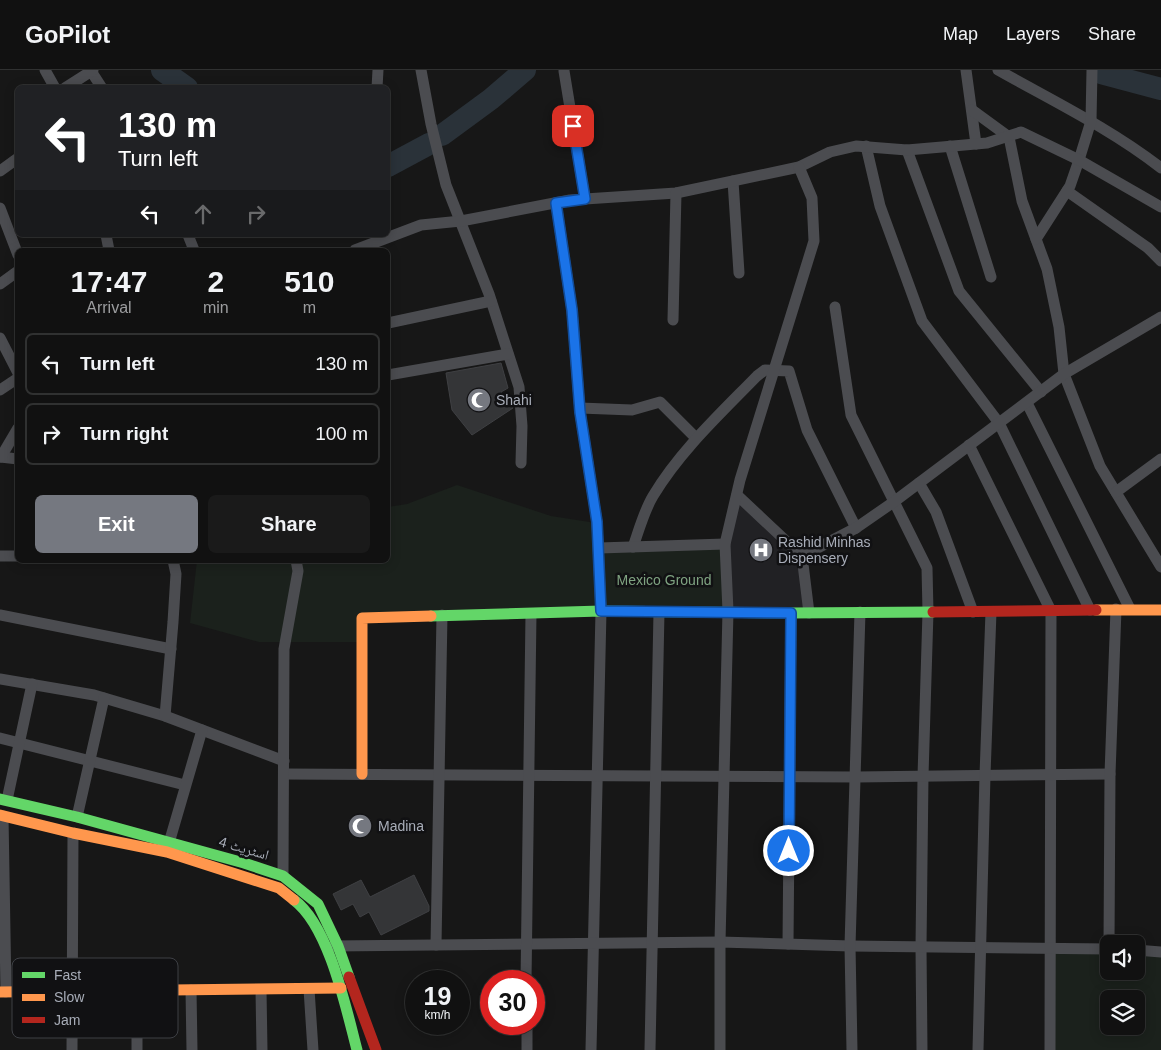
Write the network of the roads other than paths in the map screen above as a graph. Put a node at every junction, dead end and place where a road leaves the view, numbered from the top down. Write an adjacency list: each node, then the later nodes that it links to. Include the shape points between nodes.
1 (45, 70): 9 (street)
2 (378, 70): 12 (street)
3 (421, 70): 32 (street, via 446,185)
4 (966, 70): 13 (street)
5 (998, 70): 14 (street)
6 (1092, 70): 14 (street)
7 (92, 71): 10 (street); 11 (street)
8 (564, 71): 28 (street)
9 (53, 85)
10 (70, 85)
11 (100, 85)
12 (377, 85)
13 (972, 110): 15 (street); 16 (street)
14 (1091, 122): 21 (street); 23 (street, via 1140,151)
15 (1009, 137): 16 (street); 21 (street, via 1021,132); 35 (street, via 1022,201)
16 (976, 144): 18 (street)
17 (866, 146): 19 (street); 22 (street, via 830,152); 59 (street, via 880,206 922,321)
18 (950, 146): 19 (street); 41 (street)
19 (907, 150): 56 (street, via 959,291)
20 (15, 160): 24 (street)
21 (1079, 160): 26 (street); 30 (street)
22 (799, 167): 25 (street); 51 (street, via 812,198 814,241)
23 (1161, 168)
24 (0, 171)
25 (733, 181): 27 (street); 40 (street)
26 (1067, 191): 35 (street); 38 (street, via 1148,248)
27 (676, 193): 28 (street); 46 (street)
28 (585, 199): 29 (street)
29 (556, 203): 32 (street); 58 (street, via 572,310)
30 (1161, 207)
31 (0, 208): 36 (street)
32 (461, 221): 34 (street, via 421,225); 43 (street)
33 (389, 237): 37 (street)
34 (390, 237)
35 (1036, 239): 52 (street, via 1047,268 1059,327)
36 (15, 248)
37 (360, 248)
38 (1161, 261)
39 (15, 273): 42 (street)
40 (739, 273)
41 (991, 277)
42 (0, 284)
43 (491, 301): 47 (street); 49 (street)
44 (835, 307): 70 (street, via 851,415)
45 (1161, 317): 52 (street)
46 (672, 320)
47 (390, 324)
48 (2, 345): 50 (street)
49 (508, 354): 53 (street); 66 (street, via 519,387)
50 (15, 368)
51 (775, 370): 61 (street, via 765,370 756,376); 69 (street); 71 (street, via 789,371 807,430)
52 (1064, 374): 56 (street); 68 (street, via 1100,466)
53 (390, 375)
54 (15, 380): 55 (street)
55 (0, 390)
56 (1041, 392): 57 (street)
57 (1027, 403): 59 (street); 82 (street)
58 (580, 408): 61 (street, via 632,410 660,402); 74 (street)
59 (999, 423): 62 (street); 83 (street)
60 (15, 433): 63 (street)
61 (696, 438): 73 (street, via 652,498)
62 (969, 445): 67 (street); 87 (street)
63 (0, 457): 64 (street)
64 (15, 459)
65 (1161, 459): 68 (street)
66 (521, 463)
67 (919, 483): 70 (street); 91 (street, via 936,512)
68 (1116, 492): 80 (street)
69 (737, 495): 72 (street); 77 (street)
70 (895, 501): 71 (street); 90 (street, via 927,568)
71 (856, 528): 77 (street)
72 (726, 544): 73 (street); 86 (street)
73 (633, 547): 74 (street)
74 (599, 548): 85 (street)
75 (0, 556): 76 (street)
76 (15, 556)
77 (802, 556): 94 (street)
78 (174, 563): 98 (street, via 176,574)
79 (297, 563): 107 (street, via 298,571 284,649)
80 (1161, 567)
81 (1116, 609): 82 (street); 83 (street); 114 (street)
82 (1130, 609): 84 (street)
83 (1090, 610): 87 (street)
84 (1161, 610)
85 (601, 611): 88 (street); 95 (street); 112 (street)
86 (728, 611): 88 (street); 93 (street); 117 (street)
87 (1051, 611): 92 (street); 113 (street)
88 (659, 612): 115 (street)
89 (860, 612): 90 (street); 94 (street); 120 (street)
90 (928, 612): 91 (street); 119 (street)
91 (972, 612): 92 (street)
92 (991, 612): 116 (street)
93 (791, 613): 94 (street); 118 (street)
94 (809, 613)
95 (530, 614): 97 (street); 111 (street)
96 (0, 615): 98 (street)
97 (442, 615): 109 (street, via 362,618); 110 (street)
98 (171, 649): 102 (street)
99 (0, 679): 100 (street)
100 (32, 684): 101 (street); 105 (street)
101 (104, 698): 102 (street); 106 (street)
102 (165, 716): 103 (street)
103 (202, 730): 107 (street); 121 (street)
104 (0, 738): 105 (street)
105 (19, 743): 106 (street); 122 (street)
106 (90, 761): 121 (street); 124 (street)
107 (284, 761): 108 (street)
108 (284, 774): 109 (street); 127 (street)
109 (362, 774): 110 (street)
110 (439, 774): 111 (street); 134 (street)
111 (528, 774): 112 (street); 132 (street)
112 (597, 774): 115 (street); 131 (street)
113 (1050, 774): 114 (street); 116 (street); 139 (street)
114 (1110, 774): 128 (street)
115 (656, 775): 117 (street); 129 (street)
116 (985, 775): 119 (street); 138 (street)
117 (724, 776): 118 (street); 130 (street)
118 (790, 776): 120 (street); 133 (street)
119 (924, 776): 120 (street); 137 (street)
120 (856, 777): 136 (street)
121 (185, 785): 126 (street)
122 (3, 800): 124 (street, اسٹریٹ 4)
123 (2, 816): 125 (street, اسٹریٹ 4); 150 (street)
124 (77, 816): 126 (street, اسٹریٹ 4)
125 (73, 833): 135 (street, اسٹریٹ 4, via 167,852 280,888 304,907); 143 (street)
126 (169, 843): 127 (street, اسٹریٹ 4)
127 (283, 876): 135 (street, اسٹریٹ 4, via 318,904)
128 (1109, 935)
129 (652, 942): 130 (street); 131 (street); 159 (street)
130 (720, 942): 133 (street); 160 (street)
131 (593, 943): 132 (street); 158 (street)
132 (525, 944): 134 (street); 144 (street)
133 (788, 944): 136 (street)
134 (436, 945): 135 (street)
135 (332, 946): 145 (street, اسٹریٹ 4); 156 (street, اسٹریٹ 4)
136 (850, 946): 137 (street); 161 (street)
137 (921, 947): 138 (street); 162 (street)
138 (981, 947): 139 (street); 163 (street)
139 (1050, 948): 140 (street); 164 (street)
140 (1100, 949)
141 (1145, 951): 142 (street)
142 (1161, 952)
143 (71, 958)
144 (526, 970)
145 (341, 988): 146 (street); 155 (street, اسٹریٹ 4)
146 (309, 989): 149 (street); 154 (street)
147 (178, 990): 148 (street)
148 (192, 990): 149 (street); 152 (street)
149 (261, 990): 153 (street)
150 (3, 992)
151 (527, 1035): 157 (street)
152 (192, 1050)
153 (262, 1050)
154 (313, 1050)
155 (357, 1050)
156 (376, 1050)
157 (527, 1050)
158 (591, 1050)
159 (650, 1050)
160 (720, 1050)
161 (852, 1050)
162 (922, 1050)
163 (978, 1050)
164 (1050, 1050)

